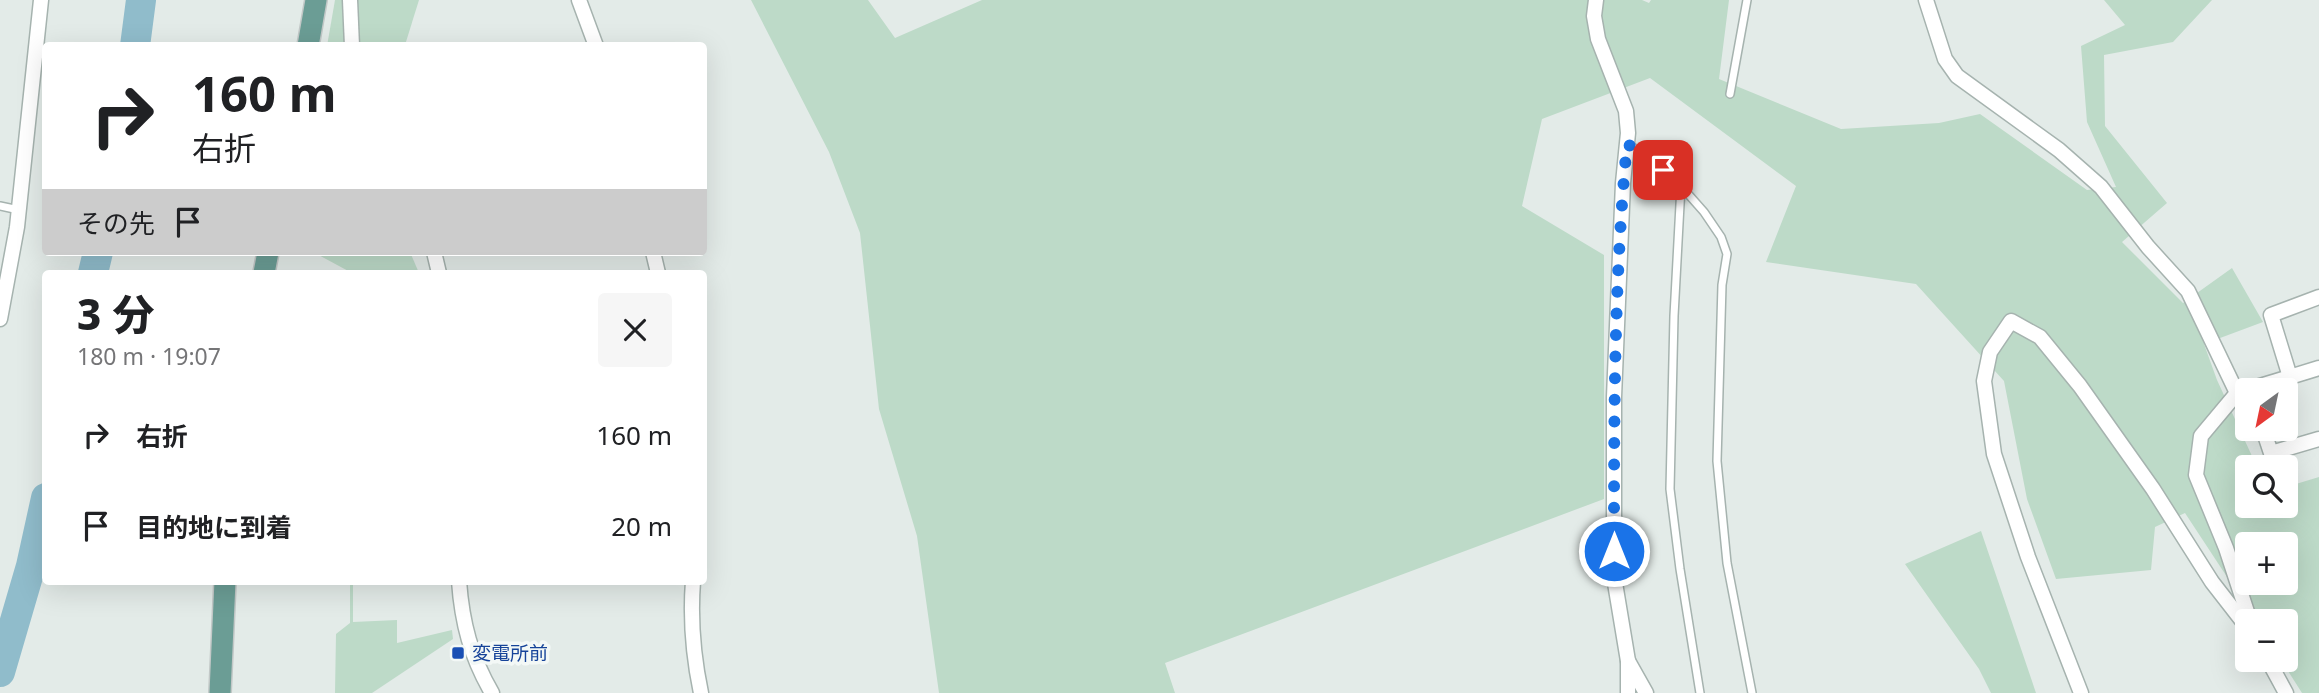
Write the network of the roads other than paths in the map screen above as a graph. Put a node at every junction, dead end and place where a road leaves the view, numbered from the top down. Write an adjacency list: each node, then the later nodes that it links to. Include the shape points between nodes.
1 (41, 0): 15 (street)
2 (316, 0): 8 (main road)
3 (350, 0): 9 (street)
4 (579, 0): 10 (street)
5 (1596, 0): 12 (street, via 1598,39 1626,111)
6 (1747, 0): 11 (lane)
7 (1926, 0): 20 (street, via 1949,67 2101,187 2188,291)
8 (308, 42)
9 (352, 42)
10 (595, 42)
11 (1730, 94)
12 (1627, 144): 13 (lane); 30 (street, via 1614,397 1614,576)
13 (1681, 186): 37 (lane, via 1670,489); 38 (lane, via 1721,237 1727,254 1717,461 1727,563)
14 (0, 206): 15 (lane)
15 (19, 209): 17 (street)
16 (2319, 297): 19 (street, via 2271,314)
17 (0, 320)
18 (2319, 368): 19 (street)
19 (2290, 377): 21 (street)
20 (2238, 378)
21 (2287, 378)
22 (2235, 401): 28 (street, via 2201,436 2196,475)
23 (2319, 439): 24 (street, via 2271,453)
24 (2267, 441)
25 (225, 585): 32 (main road)
26 (459, 585): 33 (street, via 461,614 478,668)
27 (693, 585): 34 (street, via 693,658)
28 (2246, 609)
29 (2235, 612): 39 (street, via 2080,386 2040,337 2011,321 1990,352 1984,381 1994,454)
30 (1628, 661): 35 (street); 36 (street)
31 (2275, 672): 40 (street)
32 (220, 693)
33 (492, 693)
34 (701, 693)
35 (1628, 693)
36 (1646, 693)
37 (1700, 693)
38 (1752, 693)
39 (2081, 693)
40 (2286, 693)

